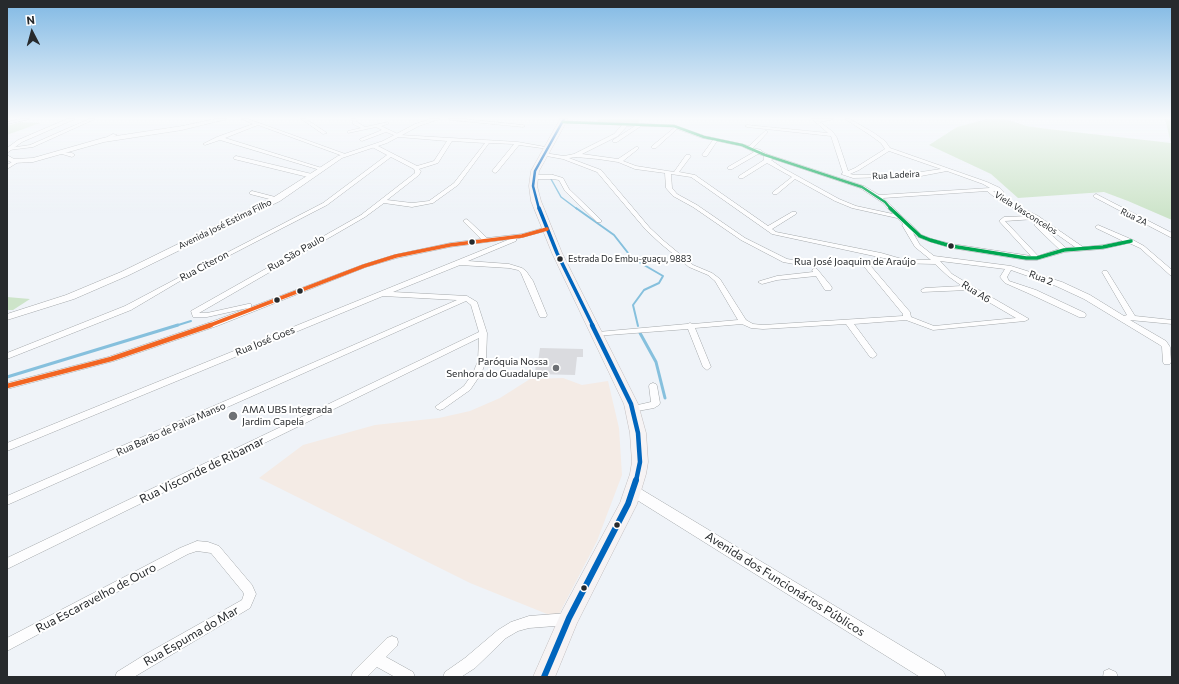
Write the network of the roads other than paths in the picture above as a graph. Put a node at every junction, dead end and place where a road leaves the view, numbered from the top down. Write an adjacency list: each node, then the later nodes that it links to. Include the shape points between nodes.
1 (68, 151): 18 (street)
2 (262, 151): 32 (street)
3 (333, 151): 20 (street)
4 (358, 151): 20 (street, Avenida José Estima Filho)
5 (383, 151): 21 (street)
6 (444, 151): 30 (street, via 436,162)
7 (481, 151): 49 (street, via 456,184 431,202 412,205)
8 (512, 151): 34 (street)
9 (544, 151): 17 (street)
10 (584, 151): 22 (street)
11 (632, 151): 29 (street)
12 (708, 151): 23 (street)
13 (759, 151): 25 (street); 31 (street)
14 (840, 151): 37 (street)
15 (886, 151): 37 (street)
16 (891, 151): 33 (street, Viela Vasconcelos)
17 (547, 152): 27 (street); 39 (main road)
18 (62, 153): 19 (street); 28 (street, via 43,158)
19 (72, 155)
20 (345, 155): 32 (street, Avenida José Estima Filho)
21 (390, 155): 30 (street); 95 (street, Rua Citeron, via 325,204 128,308)
22 (576, 155): 27 (street); 29 (street)
23 (705, 155)
24 (688, 156): 36 (street)
25 (768, 157): 40 (street); 41 (street, via 779,168); 42 (street)
26 (236, 158): 38 (street)
27 (564, 158): 89 (street, via 592,168 603,175 662,242 691,266 718,280)
28 (8, 161)
29 (619, 161): 35 (street, via 635,167)
30 (416, 168): 49 (street, Rua São Paulo, via 417,174)
31 (730, 168)
32 (322, 169): 38 (street, Avenida José Estima Filho)
33 (946, 170): 37 (street, Rua Ladeira, via 860,177); 43 (street, Viela Vasconcelos, via 985,183)
34 (496, 171)
35 (668, 172): 36 (street); 70 (street, Rua José Joaquim de Araújo, via 669,188 672,192 741,238 785,261)
36 (676, 173): 57 (street, via 694,176)
37 (846, 174): 42 (street)
38 (312, 176): 48 (street, Avenida José Estima Filho)
39 (533, 176): 54 (street, via 561,179 567,190); 58 (main road, via 536,201)
40 (741, 177)
41 (795, 177): 45 (street); 52 (street, via 846,204)
42 (835, 177): 47 (street, via 862,187)
43 (996, 191): 47 (street); 51 (street, Viela Vasconcelos, via 1000,199)
44 (254, 192): 48 (street)
45 (775, 193)
46 (1096, 196): 60 (street, Rua 2A)
47 (878, 197): 52 (street)
48 (277, 199): 85 (street, Avenida José Estima Filho, via 99,285)
49 (384, 200): 81 (street, Rua São Paulo, via 363,216 195,311 196,314 207,316)
50 (794, 213): 57 (street)
51 (1036, 218): 63 (street, Viela Vasconcelos); 65 (street, via 1002,221)
52 (902, 220): 65 (street, via 924,238 942,245); 66 (street, via 917,246)
53 (466, 221): 61 (street)
54 (599, 221)
55 (1037, 225): 64 (street)
56 (1098, 227): 62 (street)
57 (768, 229): 67 (street)
58 (547, 230): 59 (street); 93 (main road)
59 (522, 236): 61 (street); 69 (street, Rua José Goes)
60 (1172, 236)
61 (485, 240): 81 (street, via 396,256)
62 (1131, 241): 63 (street); 74 (street, via 1146,250)
63 (1082, 249): 64 (street)
64 (1064, 250): 65 (street)
65 (1037, 258)
66 (934, 260): 67 (street, Rua José Joaquim de Araújo); 71 (street, Rua 2); 77 (street, Rua A6)
67 (901, 261): 68 (street, Rua José Joaquim de Araújo)
68 (864, 262): 70 (street, Rua José Joaquim de Araújo); 86 (street, via 907,314)
69 (459, 263): 79 (street, Rua José Goes); 82 (street, via 520,269 529,281)
70 (811, 264): 73 (street)
71 (1009, 267): 83 (street, via 1003,278 1007,282); 84 (street, Rua 2, via 1059,284)
72 (1105, 272): 87 (street)
73 (818, 274): 75 (street); 76 (street)
74 (1172, 274)
75 (762, 282)
76 (828, 288)
77 (969, 288): 78 (street); 86 (street, Rua A6, via 1025,319 933,328)
78 (925, 290)
79 (380, 294): 80 (street); 102 (street, Rua José Goes)
80 (466, 298): 92 (street, via 474,304); 104 (street, Rua Barão de Paiva Manso)
81 (272, 301): 98 (street, via 111,359)
82 (543, 315)
83 (1082, 315)
84 (1121, 316): 87 (street); 96 (street, Rua 2, via 1163,343 1166,347)
85 (7, 317)
86 (907, 318): 88 (street)
87 (1133, 318): 90 (street)
88 (848, 321): 89 (street, via 764,327 751,326); 94 (street)
89 (743, 322): 91 (street)
90 (1172, 322)
91 (690, 325): 93 (street); 97 (street)
92 (483, 334): 100 (street, via 482,361 477,374 467,388); 105 (street, Rua Visconde de Ribamar)
93 (598, 334): 101 (main road)
94 (873, 355)
95 (7, 356)
96 (1167, 362)
97 (707, 367)
98 (7, 386)
99 (653, 386): 101 (street, via 656,403)
100 (440, 407)
101 (632, 409): 103 (main road, via 638,432 640,462)
102 (7, 446)
103 (634, 491): 107 (main road); 116 (street, Avenida dos Funcionários Públicos)
104 (7, 501)
105 (7, 564)
106 (248, 589): 109 (street, Rua Escaravelho de Ouro, via 215,549 197,546); 111 (street, Rua Espuma do Mar, via 250,594 246,604 150,658)
107 (569, 618): 114 (street, via 515,626); 115 (main road)
108 (392, 642): 110 (street)
109 (7, 645)
110 (376, 659): 112 (street); 113 (street)
111 (122, 677)
112 (358, 677)
113 (408, 677)
114 (450, 677)
115 (544, 677)
116 (937, 677)

